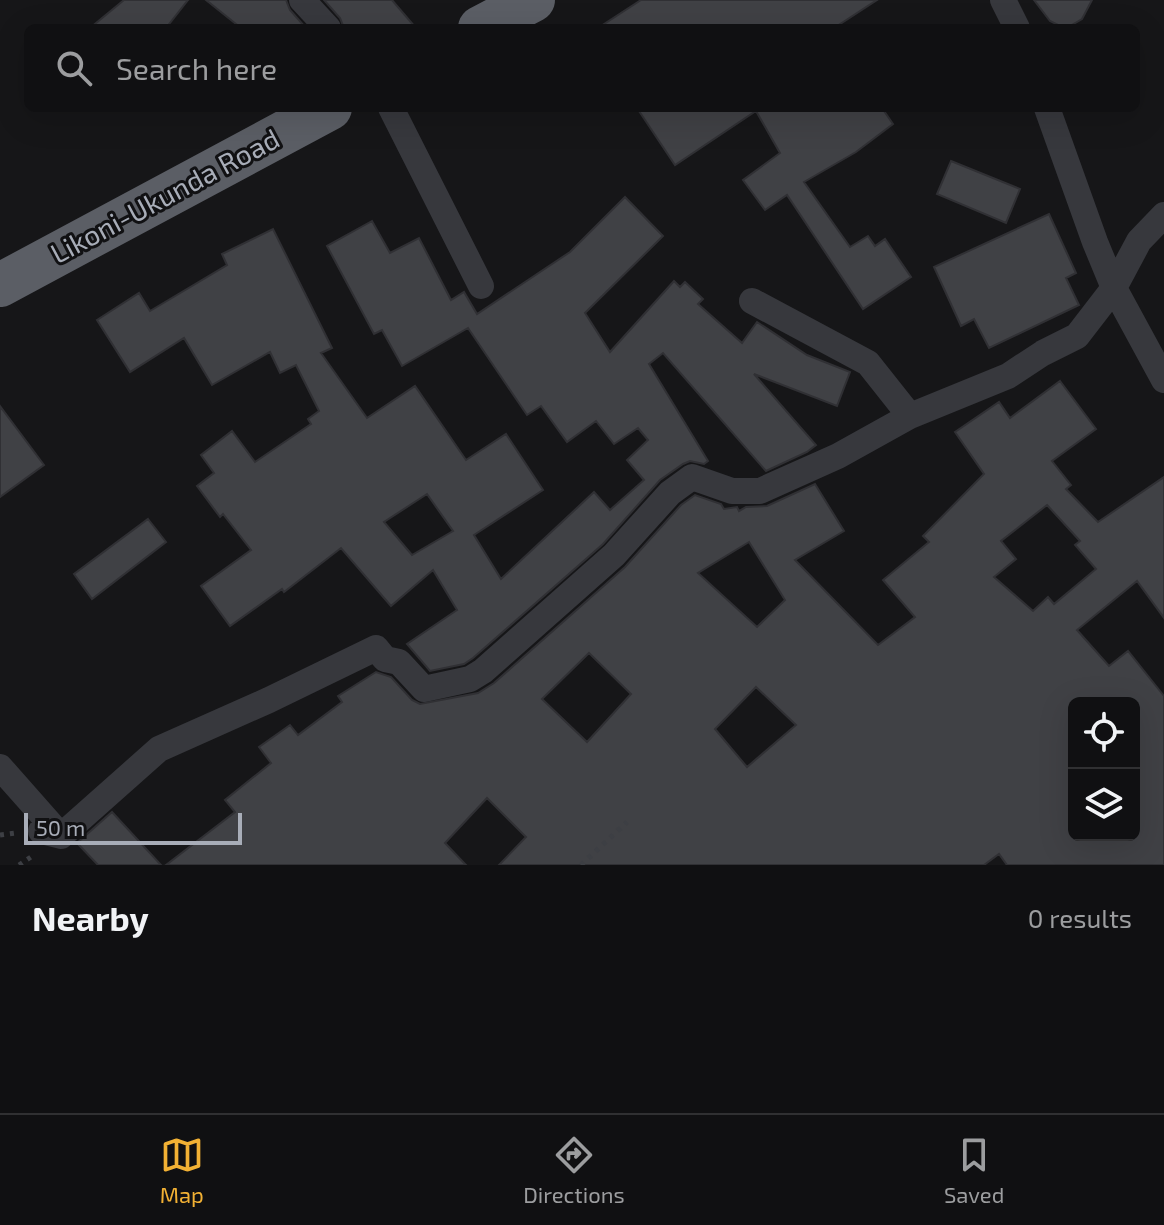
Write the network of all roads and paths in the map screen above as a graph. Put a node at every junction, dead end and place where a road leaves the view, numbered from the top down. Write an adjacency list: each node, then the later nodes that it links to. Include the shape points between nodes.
1 (302, 0): 4 (street)
2 (533, 0): 5 (highway)
3 (1003, 0): 6 (street)
4 (324, 24)
5 (488, 24)
6 (1015, 24)
7 (323, 112): 11 (highway, Likoni-Ukunda Road)
8 (393, 112): 12 (street)
9 (1048, 112): 13 (street)
10 (1164, 215): 13 (street, via 1139,241)
11 (0, 285)
12 (481, 286)
13 (1114, 288): 15 (street); 16 (street, via 1077,336 1008,376)
14 (752, 301): 16 (street, via 868,363)
15 (1164, 380)
16 (910, 416): 17 (street, via 760,491 732,491 692,477 670,493 614,555 470,679 424,689 399,662 385,659 376,648 159,749 51,834)
17 (0, 767)
18 (627, 822): 19 (path)
19 (581, 865)

